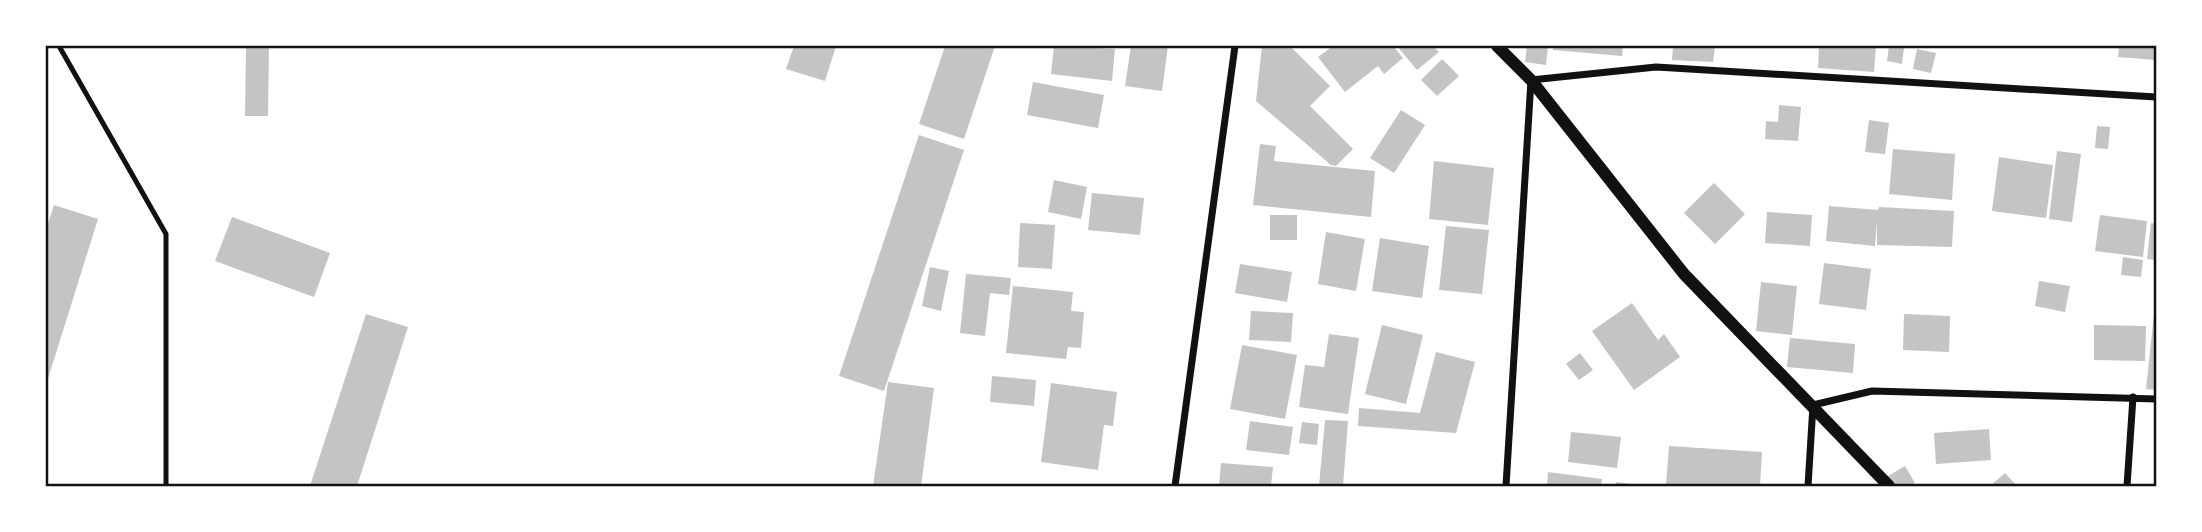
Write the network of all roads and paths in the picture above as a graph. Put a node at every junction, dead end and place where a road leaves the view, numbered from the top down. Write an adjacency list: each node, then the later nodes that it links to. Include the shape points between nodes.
1 (59, 46): 9 (lane, via 166,234)
2 (1236, 46): 10 (street)
3 (1497, 46): 4 (street)
4 (1531, 80): 5 (street, via 1656,67); 8 (street, via 1684,274); 11 (street)
5 (2157, 97)
6 (2133, 397): 7 (street); 8 (street, via 1872,391); 14 (street)
7 (2157, 399)
8 (1813, 405): 12 (street); 13 (street)
9 (166, 486)
10 (1175, 486)
11 (1506, 486)
12 (1808, 486)
13 (1889, 486)
14 (2127, 486)

